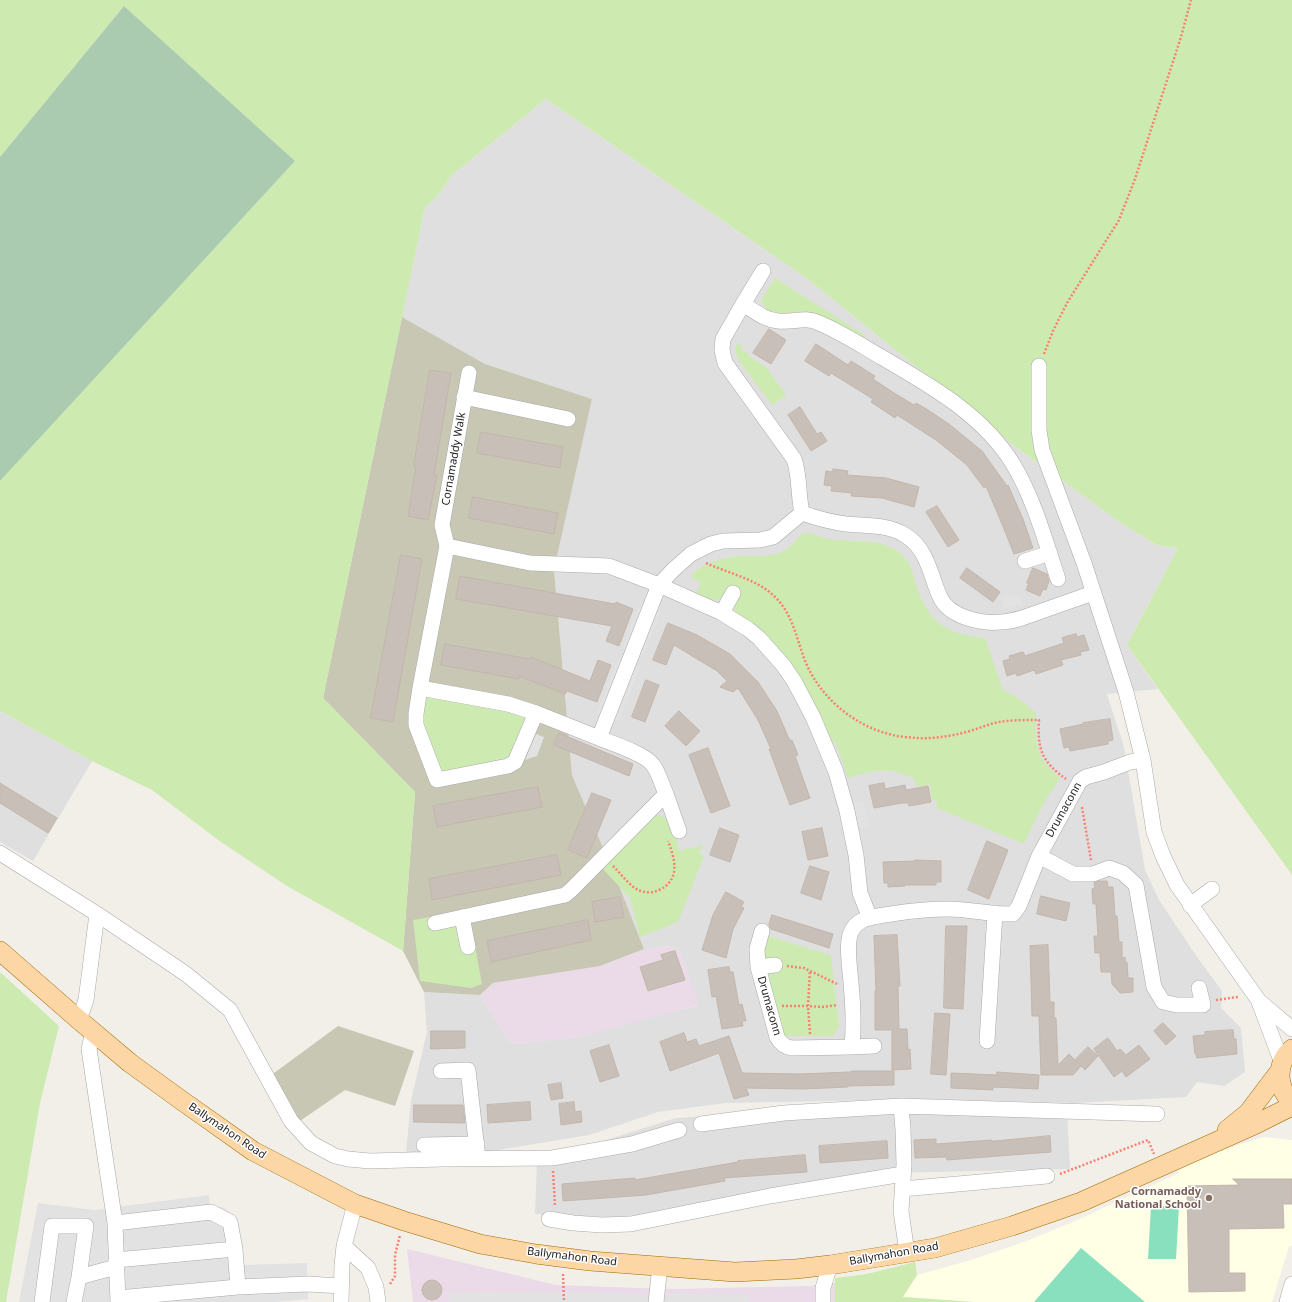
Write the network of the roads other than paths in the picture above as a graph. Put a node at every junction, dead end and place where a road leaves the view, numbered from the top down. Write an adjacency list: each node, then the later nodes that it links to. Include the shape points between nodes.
1 (763, 271): 2 (street)
2 (743, 304): 7 (street, via 723,339 723,357 733,375 794,459 798,472); 9 (street, via 772,320 814,320 909,373 974,418 1001,446 1023,482)
3 (1039, 366): 14 (street, via 1039,430 1042,450)
4 (469, 373): 5 (street, Cornamaddy Walk)
5 (464, 397): 6 (street); 8 (street, Cornamaddy Walk, via 442,525)
6 (568, 419)
7 (802, 513): 12 (street, via 779,534 768,539 723,541 701,548 680,562); 14 (street, via 824,520 890,528 905,535 917,545 926,558 943,603 954,613 970,619 1010,621)
8 (447, 546): 12 (street, via 530,563 609,566); 16 (street, Cornamaddy Walk)
9 (1050, 553): 10 (street); 11 (street)
10 (1025, 561)
11 (1058, 579)
12 (659, 586): 15 (street); 18 (street)
13 (733, 593): 15 (street)
14 (1093, 593): 19 (street, via 1126,692)
15 (722, 613): 29 (street, via 748,629 768,648 794,682 813,717 842,790 856,855 860,893)
16 (420, 688): 17 (street, via 508,704); 17 (street, Cornamaddy Walk, via 416,725 432,782 508,766 515,762)
17 (536, 713): 18 (street)
18 (599, 738): 20 (street, via 651,762)
19 (1143, 760): 23 (street, Drumaconn, via 1130,762 1080,781); 25 (street, via 1154,832 1169,870)
20 (666, 794): 21 (street); 28 (street, via 565,894)
21 (673, 834)
22 (0, 853): 27 (street)
23 (1039, 856): 26 (street, Drumaconn, via 1015,912); 36 (street, via 1073,874 1093,874 1108,868 1123,873 1136,886 1154,987 1163,1002 1177,1006 1203,1005)
24 (1212, 889): 25 (street)
25 (1190, 904): 37 (street)
26 (995, 913): 29 (street, Drumaconn, via 942,909); 41 (street)
27 (97, 914): 38 (street, via 86,1000); 54 (street, via 186,974 230,1010 291,1121 311,1143 335,1156 354,1160)
28 (462, 918): 30 (street); 32 (street)
29 (870, 918): 43 (street, Drumaconn, via 860,920 856,924 848,942 853,1003)
30 (436, 923)
31 (762, 931): 35 (street, Drumaconn, via 757,949)
32 (468, 947)
33 (0, 951): 38 (main road, Ballymahon Road)
34 (775, 965): 35 (street, Drumaconn)
35 (758, 967): 43 (street, Drumaconn, via 780,1042 788,1048)
36 (1199, 988)
37 (1254, 995): 39 (street); 44 (street)
38 (79, 1020): 40 (main road, Ballymahon Road)
39 (1292, 1029)
40 (93, 1032): 57 (main road, Ballymahon Road, via 130,1063 253,1151); 59 (street, via 88,1049)
41 (988, 1040)
42 (874, 1046): 43 (street, Drumaconn)
43 (852, 1047)
44 (1284, 1061): 46 (main road, via 1280,1081 1282,1090); 52 (main road, Ballymahon Road, via 1248,1113)
45 (441, 1071): 54 (street, via 468,1070)
46 (1292, 1102)
47 (901, 1106): 49 (street); 50 (street, via 784,1114); 56 (street, via 904,1129)
48 (1292, 1106): 52 (main road, Ballymahon Road)
49 (1157, 1114)
50 (701, 1124)
51 (679, 1130): 54 (street, via 632,1144 552,1158)
52 (1213, 1142): 62 (main road, Ballymahon Road, via 1081,1202 1012,1226 935,1248)
53 (424, 1145): 54 (street)
54 (477, 1151)
55 (1047, 1176): 56 (street)
56 (902, 1182): 58 (street, via 770,1196 632,1224 602,1225); 62 (street, via 901,1211)
57 (355, 1204): 60 (street); 65 (main road, Ballymahon Road, via 480,1244 590,1261)
58 (552, 1220)
59 (115, 1223): 61 (street, via 212,1212 230,1222); 63 (street)
60 (344, 1246): 68 (street); 74 (street, via 368,1268 376,1287)
61 (235, 1249): 63 (street); 69 (street)
62 (907, 1253): 64 (main road, Ballymahon Road)
63 (116, 1264): 66 (street); 70 (street)
64 (830, 1265): 65 (main road, Ballymahon Road, via 735,1272); 76 (street, via 823,1288)
65 (660, 1266): 75 (street)
66 (80, 1277): 71 (street, via 86,1226 52,1226); 72 (street)
67 (1292, 1284): 77 (street)
68 (341, 1286): 69 (street, via 308,1284); 73 (street)
69 (238, 1287): 70 (street)
70 (118, 1300)
71 (42, 1302)
72 (74, 1302)
73 (341, 1302)
74 (378, 1302)
75 (656, 1302)
76 (823, 1302)
77 (1287, 1302)

